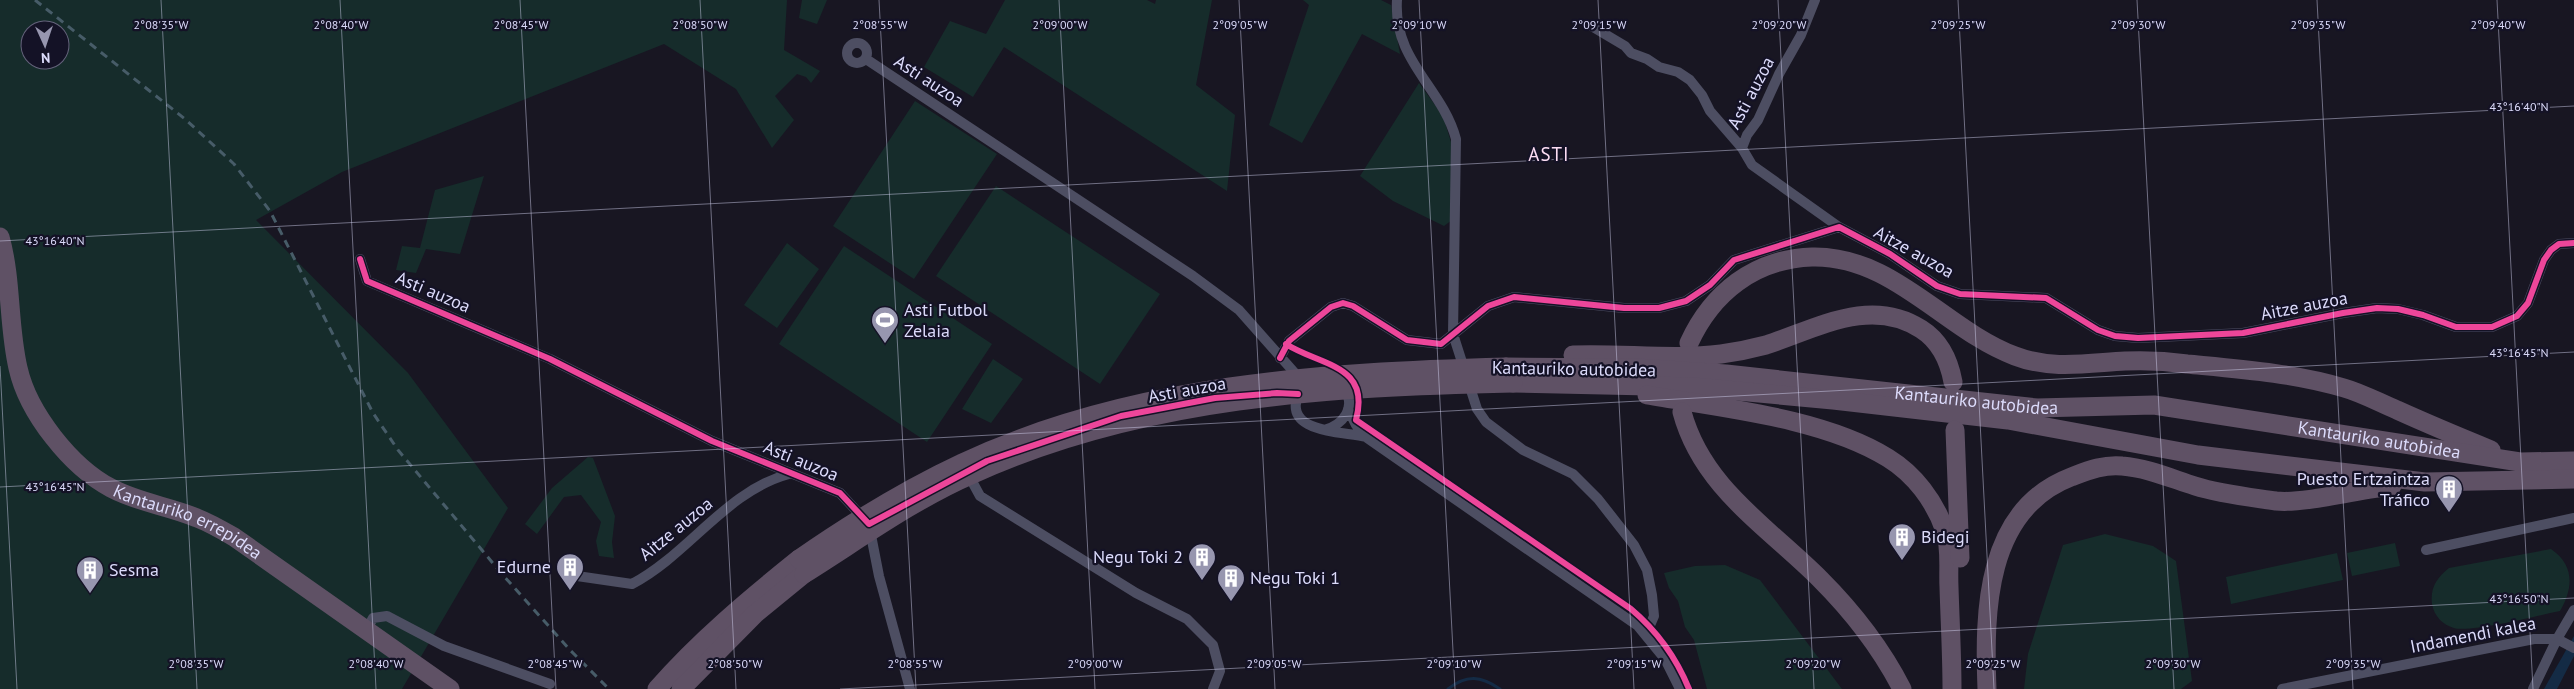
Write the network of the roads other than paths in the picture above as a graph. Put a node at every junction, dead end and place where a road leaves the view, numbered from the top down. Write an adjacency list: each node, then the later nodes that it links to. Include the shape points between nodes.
1 (1397, 0): 10 (street, via 1400,30 1407,52 1446,112 1456,139)
2 (1815, 0): 5 (street, Asti auzoa, via 1801,36)
3 (1593, 27): 5 (street, Asti auzoa, via 1631,52 1690,80 1710,111)
4 (866, 59): 12 (street, Asti auzoa, via 1194,276 1239,310)
5 (1742, 148): 6 (street, Asti auzoa, via 1752,165)
6 (1839, 227): 8 (street, Aitze auzoa, via 1890,254 1937,286 1960,294 2046,298 2098,330 2115,336 2138,338 2243,333 2378,308 2423,315 2456,327 2492,327 2517,316 2528,303 2551,250 2559,244); 10 (street, via 1734,260 1710,285 1686,301 1659,308 1624,308 1514,297 1488,306)
7 (0, 237): 38 (highway, Kantauriko errepidea, via 7,262 14,350 24,389 64,450 111,488 197,518 234,537)
8 (2574, 243)
9 (360, 259): 29 (street, Asti auzoa, via 367,281 550,359 712,441)
10 (1453, 334): 12 (street, via 1441,344 1407,340 1343,303 1331,307 1290,340); 39 (street, via 1477,409 1486,422 1523,450 1573,474 1598,499 1634,545 1647,570 1653,602 1652,620)
11 (1689, 343): 27 (highway, via 1706,311 1739,280 1783,260 1826,258 1862,266 1904,286 1983,340 2017,357 2061,365 2161,361 2267,373 2345,388)
12 (1280, 358): 13 (street, Asti auzoa)
13 (1290, 369): 17 (street, Asti auzoa); 18 (street)
14 (1508, 369): 15 (highway, via 1718,354 1765,345 1849,317 1879,314 1904,319 1928,333 1944,354); 16 (highway, Kantauriko autobidea); 27 (highway, Kantauriko autobidea, via 1618,368 1717,373 2037,408 2154,405); 35 (highway, Kantauriko autobidea, bridge, via 1206,406 1066,438 926,496); 35 (highway, Kantauriko autobidea, bridge, via 1442,362 1417,370 1277,382 1122,408 1045,430 962,463 895,497)
15 (1953, 382)
16 (1574, 383): 31 (highway, Kantauriko autobidea, via 1694,387 2008,420 2198,456); 50 (highway, via 1740,410 1814,428 1861,444 1888,458 1911,476 1933,503 1946,532)
17 (1305, 384): 19 (street); 20 (street, via 1323,377 1333,379 1347,393)
18 (1277, 393): 19 (street); 21 (street); 28 (street, Asti auzoa, via 1215,398 1122,416 1029,445)
19 (1298, 394): 21 (street)
20 (1348, 409): 23 (street, via 1342,422); 25 (street)
21 (1297, 411): 23 (street, via 1307,425)
22 (1682, 412): 49 (highway, via 1687,432 1711,474 1736,502 1842,602 1876,644)
23 (1324, 430): 25 (street)
24 (1955, 430): 51 (highway)
25 (1367, 438): 39 (street, via 1627,617)
26 (2574, 461): 27 (highway, Kantauriko autobidea)
27 (2520, 462)
28 (967, 471): 33 (street, Asti auzoa); 47 (street, via 980,496 1136,593 1187,619 1212,645 1220,671)
29 (789, 474): 33 (street, Asti auzoa, via 840,493); 36 (street, Aitze auzoa, via 766,482 745,496 662,565 632,584)
30 (2574, 479): 31 (highway, Kantauriko autobidea)
31 (2425, 482): 52 (highway, via 2279,501 2196,486 2154,472 2119,466 2100,467 2064,480 2029,504 2001,550 1986,612)
32 (2574, 518): 34 (street)
33 (869, 524): 46 (street, via 879,576)
34 (2426, 550)
35 (802, 566): 44 (highway, Kantauriko autobidea, via 758,591); 45 (highway, Kantauriko autobidea)
36 (577, 576)
37 (2574, 610): 40 (street)
38 (367, 629): 42 (street, via 373,618 387,616 444,646); 43 (highway, Kantauriko errepidea)
39 (1643, 632): 48 (street, via 1665,659)
40 (2557, 639): 41 (street); 53 (street, Indamendi kalea, via 2534,639); 54 (street, Indamendi kalea)
41 (2574, 648)
42 (550, 684)
43 (450, 689)
44 (657, 689)
45 (681, 689)
46 (910, 689)
47 (1213, 689)
48 (1680, 689)
49 (1902, 689)
50 (1952, 689)
51 (1964, 689)
52 (1987, 689)
53 (2282, 689)
54 (2533, 689)

